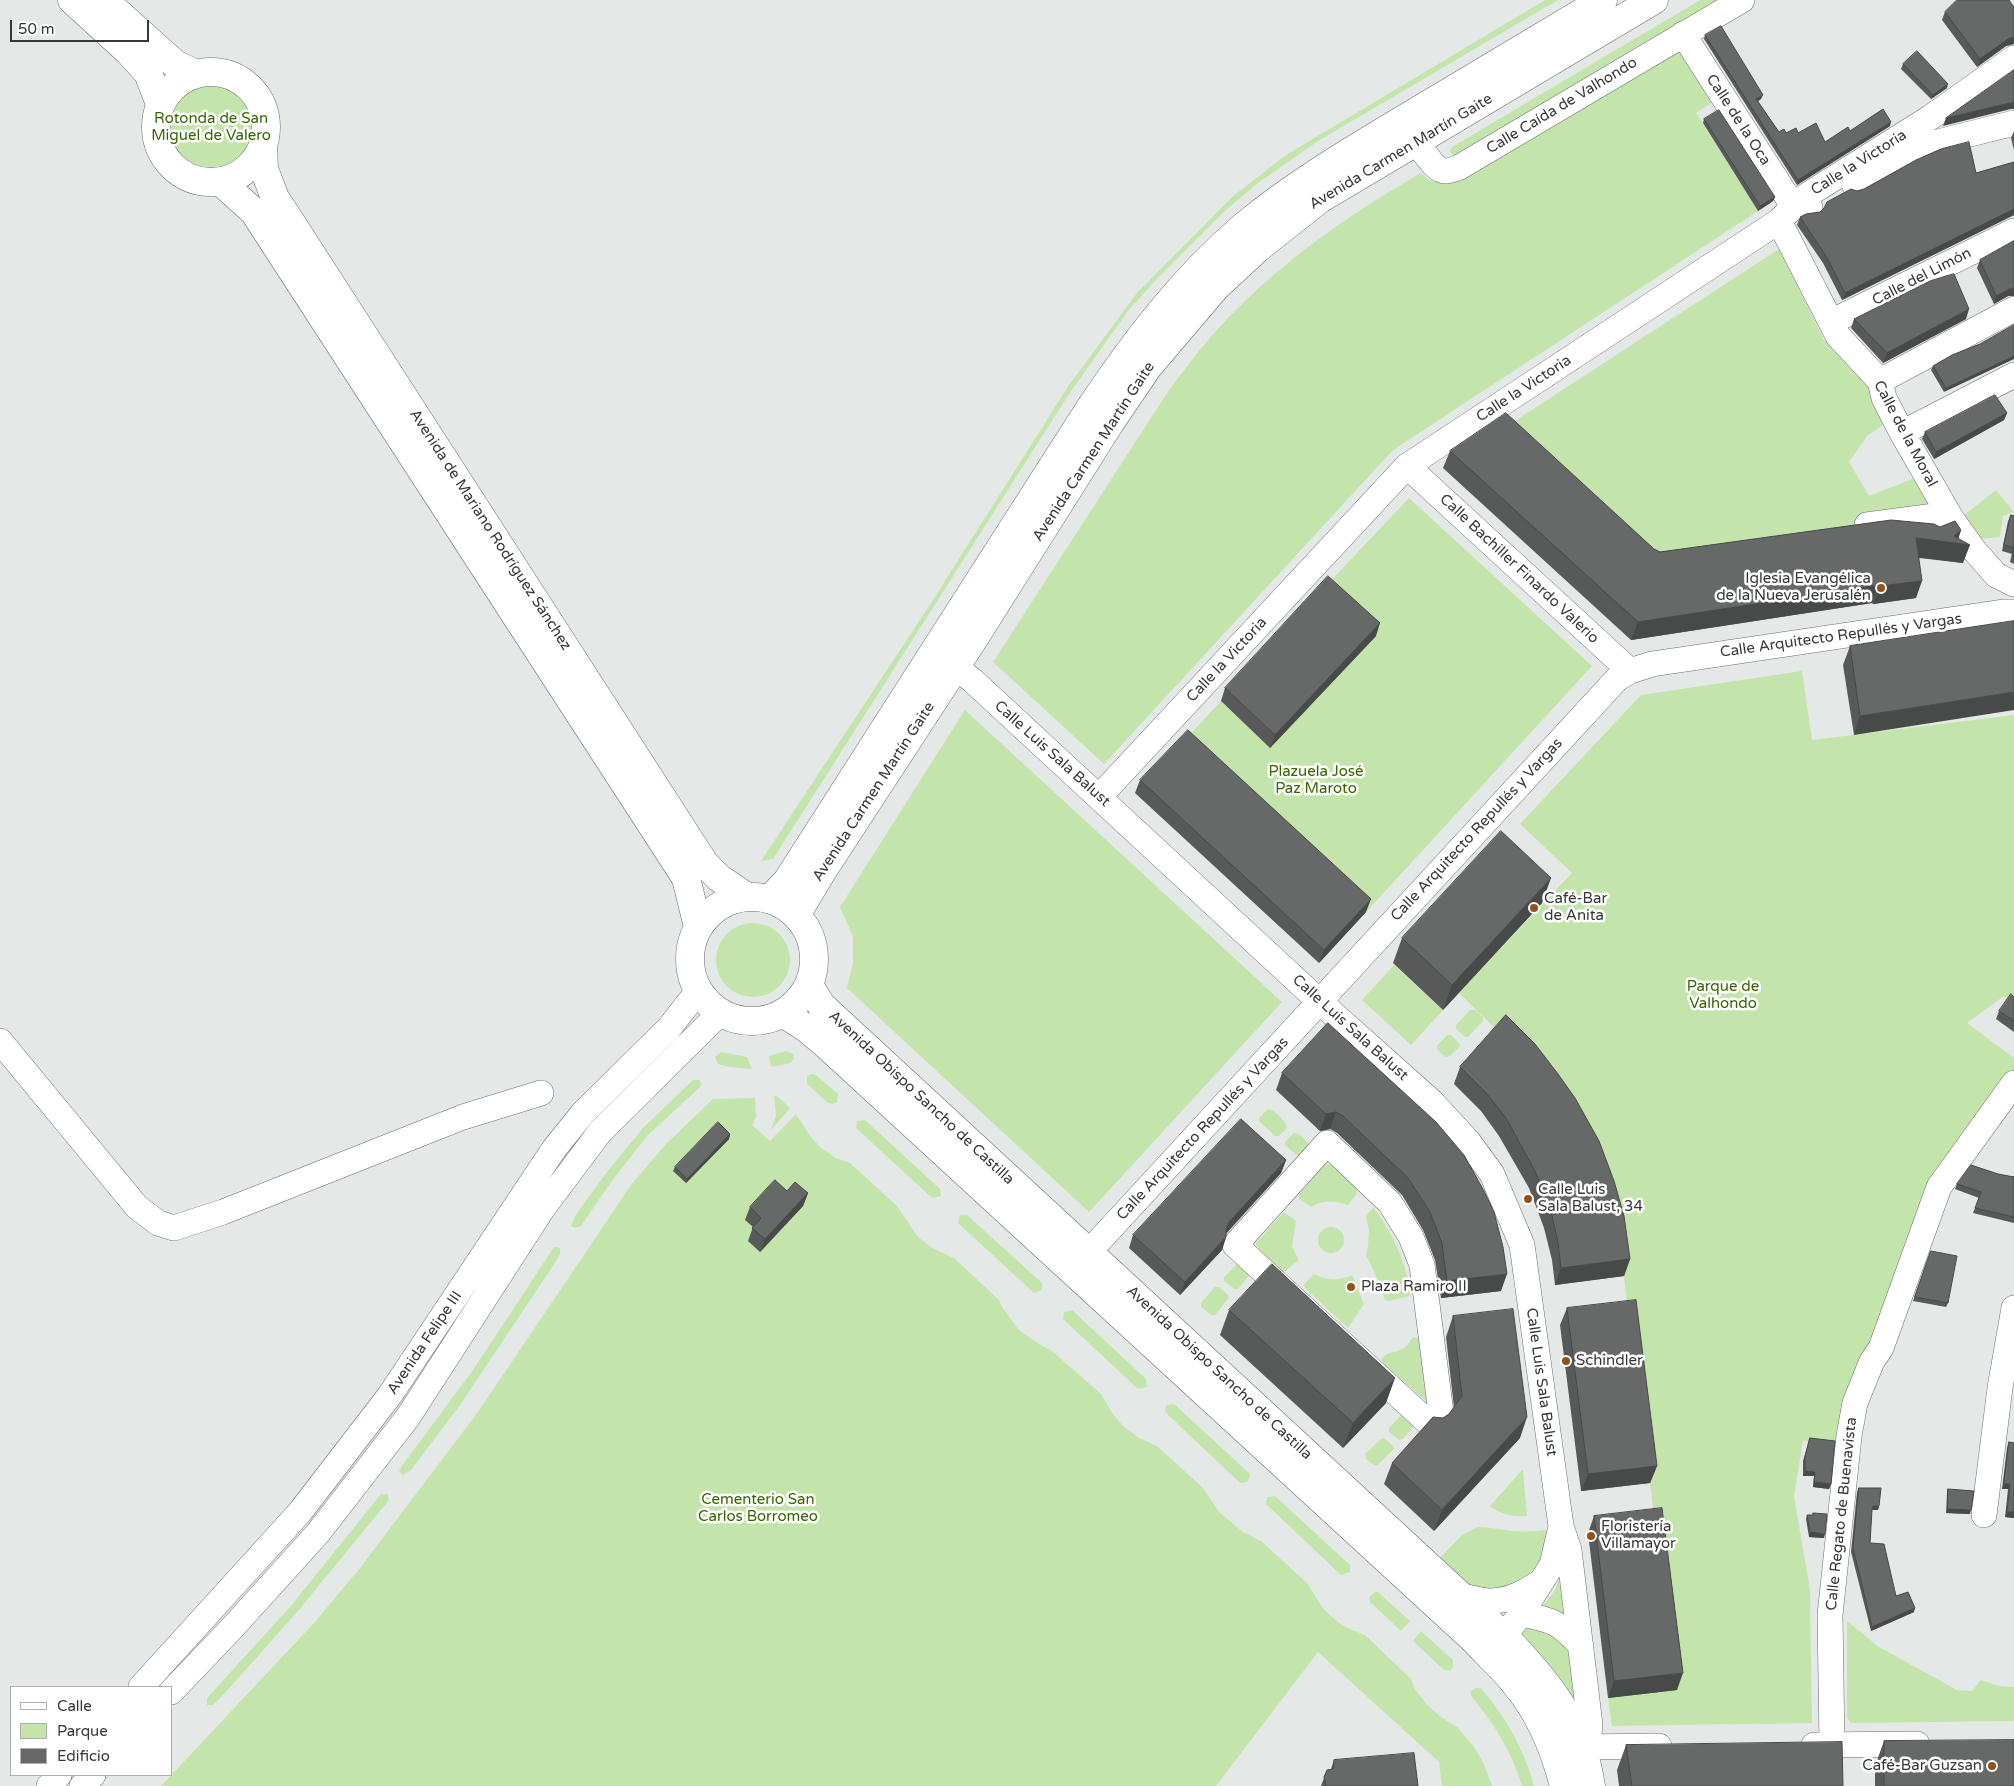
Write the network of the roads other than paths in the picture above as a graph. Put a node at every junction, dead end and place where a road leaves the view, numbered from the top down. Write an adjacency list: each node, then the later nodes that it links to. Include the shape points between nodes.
1 (72, 0): 9 (main road, via 148,73)
2 (104, 0): 8 (main road, via 175,64)
3 (1603, 0): 11 (main road, Avenida Carmen Martín Gaite)
4 (1654, 0): 12 (main road, Avenida Carmen Martín Gaite)
5 (1742, 0): 6 (street, Calle Caída de Valhondo)
6 (1683, 34): 12 (street, Calle Caída de Valhondo, via 1458,168 1447,171 1436,168); 15 (street, Calle de la Oca)
7 (2014, 58): 15 (street, Calle la Victoria, via 1931,117 1801,199)
8 (196, 74): 9 (main road, via 181,80); 13 (main road, via 220,72 242,82 258,99 266,122)
9 (160, 104): 14 (main road, via 155,128 161,152 176,170 197,181)
10 (2014, 123): 15 (street, via 1934,143 1810,207)
11 (1386, 130): 12 (street, Calle Caída de Valhondo, via 1402,133); 27 (main road, Avenida Carmen Martín Gaite, via 1311,175 1244,226 1165,306 1130,348)
12 (1417, 142): 28 (main road, Avenida Carmen Martín Gaite, via 1320,199 1216,287 1183,324 1148,367 1110,423)
13 (263, 145): 14 (main road, via 254,162 240,175); 31 (main road, Avenida de Mariano Rodríguez Sánchez, via 264,169 275,198 706,864 719,878)
14 (222, 182): 33 (main road, Avenida de Mariano Rodríguez Sánchez, via 254,212 686,878)
15 (1786, 214): 18 (street, Calle de la Moral); 22 (street, Calle la Victoria, via 1503,415)
16 (2014, 231): 18 (street, Calle del Limón)
17 (2014, 309): 20 (street)
18 (1831, 322): 20 (street, Calle de la Moral, via 1838,336)
19 (2014, 375): 21 (street)
20 (1880, 381): 21 (street, Calle de la Moral, via 1884,398)
21 (1902, 433): 25 (street, Calle de la Moral, via 1951,518 1974,550 1996,575)
22 (1407, 466): 29 (street, Calle Bachiller Finardo Valerio); 30 (street, Calle la Victoria)
23 (1942, 515): 24 (street)
24 (1844, 529)
25 (2014, 584)
26 (2010, 610): 29 (street, Calle Arquitecto Repullés y Vargas, via 1652,664)
27 (926, 664): 28 (street, via 943,662); 31 (main road, Avenida Carmen Martín Gaite, via 787,881)
28 (956, 667): 30 (street, Calle Luis Sala Balust); 32 (main road, Avenida Carmen Martín Gaite)
29 (1630, 671): 36 (street, Calle Arquitecto Repullés y Vargas, via 1604,692)
30 (1099, 797): 36 (street, Calle Luis Sala Balust)
31 (759, 898): 32 (main road, via 784,905); 33 (main road, via 732,899 719,906)
32 (796, 914): 34 (main road, via 808,930 814,948)
33 (698, 927): 35 (main road, via 690,953 690,966)
34 (809, 985): 38 (main road, via 798,1001); 43 (main road, Avenida Obispo Sancho de Castilla, via 821,1005)
35 (698, 991): 37 (main road); 54 (street, Avenida Felipe III, via 669,1028 590,1106 554,1149 390,1395 300,1512)
36 (1320, 1002): 43 (street, Calle Arquitecto Repullés y Vargas); 47 (street, Calle Luis Sala Balust, via 1432,1102 1468,1140 1492,1174 1509,1210 1522,1245)
37 (720, 1013): 38 (main road, via 751,1021); 55 (street, Avenida Felipe III, via 600,1132 543,1208 408,1417 318,1533)
38 (783, 1013): 43 (main road, Avenida Obispo Sancho de Castilla, via 823,1042)
39 (0, 1041): 41 (street, via 137,1207 158,1223 174,1228 223,1212 463,1117)
40 (2014, 1084): 57 (street, Calle Regato de Buenavista, via 1939,1187 1881,1348 1854,1403 1830,1615)
41 (541, 1093)
42 (1324, 1146): 42 (street, via 1327,1143 1390,1203 1411,1237 1422,1265 1441,1413 1431,1425 1235,1245)
43 (1080, 1262): 49 (main road, Avenida Obispo Sancho de Castilla); 53 (main road, Avenida Obispo Sancho de Castilla)
44 (2014, 1308): 45 (street)
45 (2007, 1389): 46 (street)
46 (1984, 1515)
47 (1561, 1526): 48 (street, Calle Luis Sala Balust, via 1552,1565); 52 (street, Calle Luis Sala Balust, via 1568,1550)
48 (1544, 1580): 49 (street, via 1513,1597 1491,1601); 50 (street, Calle Luis Sala Balust)
49 (1460, 1596): 51 (main road, Avenida Obispo Sancho de Castilla)
50 (1521, 1614): 51 (street, Calle Luis Sala Balust); 52 (street, via 1545,1618 1564,1628)
51 (1504, 1636): 53 (street, Calle Luis Sala Balust); 60 (main road, Avenida Obispo Sancho de Castilla, via 1540,1674 1561,1705)
52 (1581, 1646): 60 (street, Calle Luis Sala Balust, via 1590,1725)
53 (1496, 1662): 65 (main road, Avenida Obispo Sancho de Castilla, via 1538,1717)
54 (142, 1686)
55 (172, 1691)
56 (1936, 1743): 57 (street)
57 (1832, 1744): 58 (street)
58 (1792, 1745)
59 (1683, 1746): 60 (street)
60 (1582, 1747): 66 (main road, Avenida Obispo Sancho de Castilla)
61 (58, 1776): 63 (street)
62 (92, 1776): 64 (street)
63 (49, 1786)
64 (82, 1786)
65 (1564, 1786)
66 (1591, 1786)

